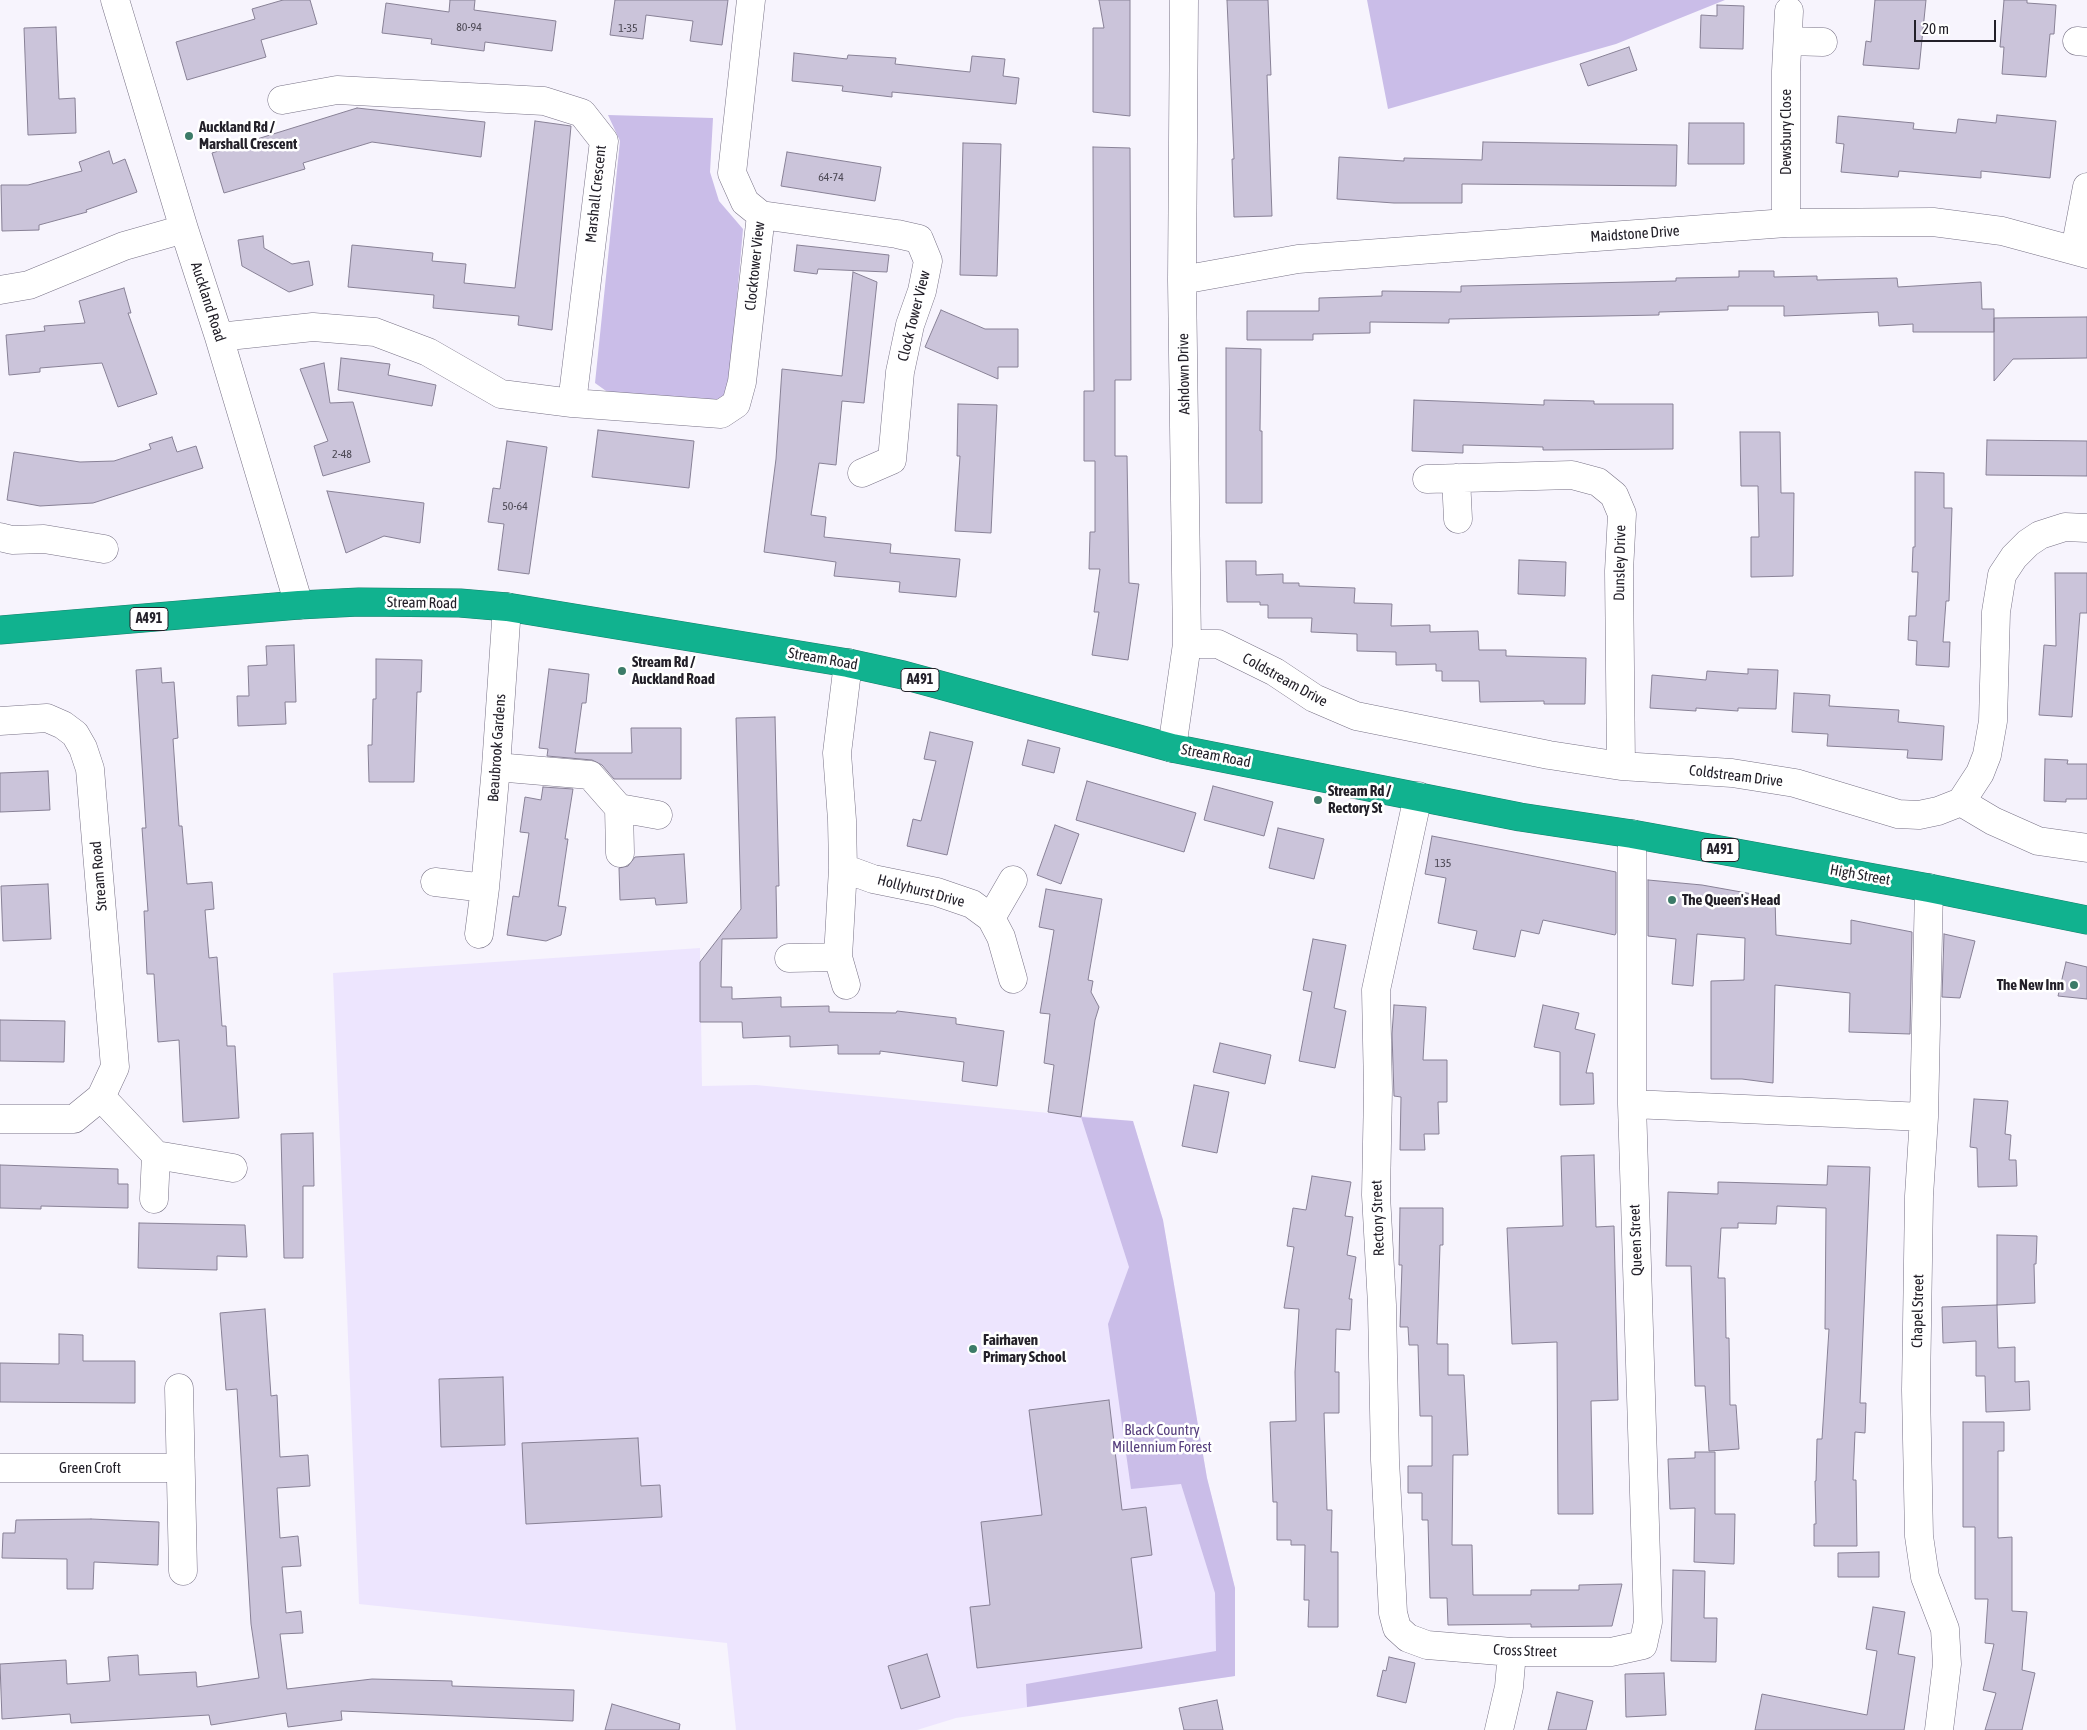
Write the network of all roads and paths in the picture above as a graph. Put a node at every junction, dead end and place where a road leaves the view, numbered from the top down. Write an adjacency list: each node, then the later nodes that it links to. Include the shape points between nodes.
1 (115, 0): 11 (street, Auckland Road)
2 (751, 0): 9 (street, Clocktower View, via 732,173 744,202)
3 (1184, 0): 13 (street, Ashdown Drive)
4 (1789, 11): 5 (street, Dewsbury Close)
5 (1788, 41): 6 (street); 10 (street, Dewsbury Close)
6 (1823, 42)
7 (282, 100): 16 (street, Marshall Crescent, via 337,90 544,102 582,113 604,141)
8 (2087, 188): 12 (street)
9 (761, 215): 16 (street, Clocktower View, via 742,382 736,404 721,414); 17 (street, Clock Tower View, via 918,239 928,260 900,372 892,460)
10 (1786, 223): 12 (street, Maidstone Drive, via 1933,222 2002,230); 13 (street, Maidstone Drive, via 1298,259)
11 (184, 229): 14 (street, via 124,246 29,285); 15 (street, Auckland Road)
12 (2081, 252)
13 (1182, 280): 27 (street, Ashdown Drive)
14 (0, 290)
15 (219, 337): 16 (street, via 313,327 375,332 428,352 501,394); 24 (street, Auckland Road)
16 (572, 403)
17 (862, 473)
18 (1456, 478): 19 (street, Dunsley Drive); 20 (street); 31 (street, Dunsley Drive, via 1572,475 1598,482 1614,495 1622,514 1619,571)
19 (1427, 479)
20 (1458, 519)
21 (2087, 528): 34 (street, via 2065,527 2040,534 2014,556 2002,575 1996,612 1993,721 1987,755 1980,773)
22 (0, 537): 23 (street, via 44,539)
23 (104, 549)
24 (298, 605): 25 (highway, Stream Road / A491, via 409,602); 26 (highway, Stream Road / A491)
25 (507, 608): 28 (highway, Stream Road / A491); 32 (street, Beaubrook Gardens)
26 (0, 630)
27 (1188, 644): 30 (street, Ashdown Drive); 31 (street, Coldstream Drive, via 1218,644 1275,672 1314,698 1356,716 1549,756)
28 (848, 663): 30 (highway, Stream Road / A491); 40 (street, via 837,753)
29 (0, 722): 52 (street, Stream Road, via 47,718 63,725 75,734 90,769 115,1067)
30 (1172, 748): 33 (highway, Stream Road / A491)
31 (1621, 766): 34 (street, Coldstream Drive, via 1732,773 1795,783 1898,814 1918,815)
32 (496, 768): 35 (street, via 590,775); 43 (street, Beaubrook Gardens)
33 (1418, 796): 37 (highway, Stream Road / A491, via 1520,817); 63 (street, Rectory Street, via 1376,990 1376,1195 1385,1460 1393,1613 1397,1628)
34 (1961, 802): 38 (street, via 1992,821 2038,841)
35 (619, 808): 36 (street); 39 (street)
36 (658, 815)
37 (1632, 834): 44 (highway, High Street / A491); 53 (street, Queen Street)
38 (2087, 848)
39 (620, 853)
40 (843, 868): 45 (street, Hollyhurst Drive, via 873,879 937,892 972,904); 48 (street)
41 (1013, 880): 45 (street)
42 (435, 882): 43 (street)
43 (485, 888): 47 (street, Beaubrook Gardens)
44 (1929, 888): 46 (highway, High Street / A491); 54 (street, Chapel Street)
45 (991, 918): 50 (street, Hollyhurst Drive, via 1002,937)
46 (2087, 920)
47 (478, 934)
48 (838, 957): 49 (street); 51 (street)
49 (789, 958)
50 (1014, 979)
51 (846, 985)
52 (101, 1098): 55 (street, via 74,1119); 56 (street)
53 (1632, 1104): 54 (street); 64 (street, Queen Street, via 1648,1622)
54 (1924, 1117): 67 (street, Chapel Street, via 1919,1196 1916,1390 1918,1536 1925,1577 1945,1629 1947,1664)
55 (0, 1119)
56 (156, 1155): 57 (street); 58 (street)
57 (233, 1168)
58 (154, 1198)
59 (179, 1388): 61 (street)
60 (0, 1468): 61 (street, Green Croft)
61 (180, 1468): 62 (street)
62 (182, 1571)
63 (1408, 1638): 65 (street, Cross Street, via 1427,1645)
64 (1642, 1645): 65 (street, Cross Street, via 1611,1652)
65 (1512, 1652): 66 (street, via 1509,1687)
66 (1499, 1730)
67 (1939, 1730)

